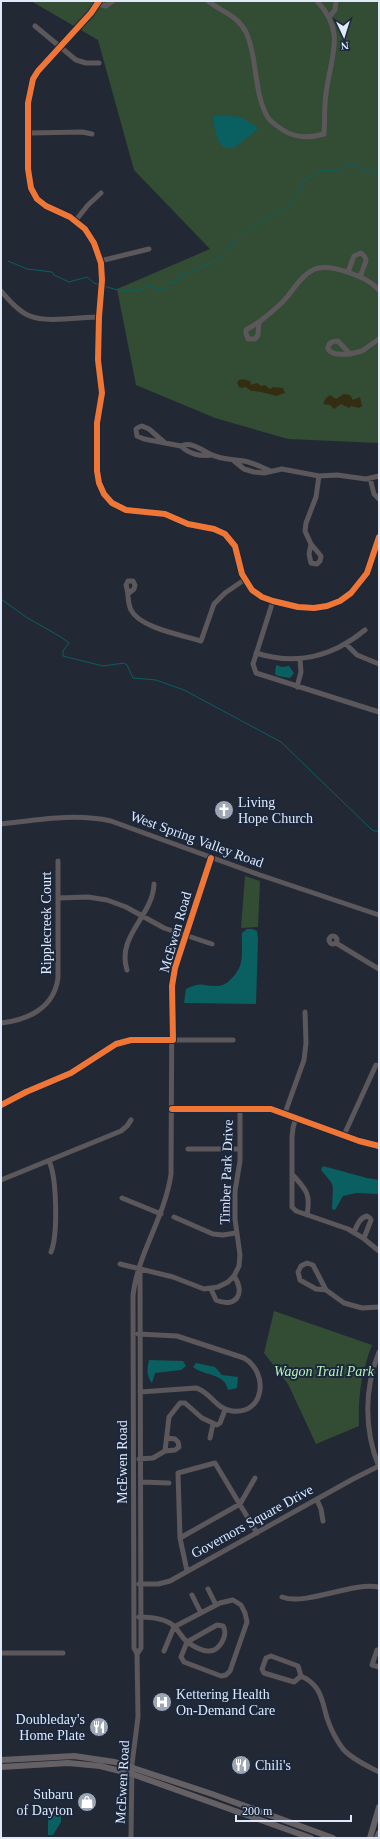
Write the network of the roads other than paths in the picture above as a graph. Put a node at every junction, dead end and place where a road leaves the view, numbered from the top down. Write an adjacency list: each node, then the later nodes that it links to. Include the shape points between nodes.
1 (113, 1): 5 (street, via 106,6)
2 (208, 1): 6 (street, via 237,19 246,32 267,116 276,126 289,134 306,137 324,134 326,93 335,47)
3 (317, 1): 6 (street)
4 (336, 1): 6 (street, via 335,10)
5 (98, 2): 8 (street)
6 (329, 17)
7 (35, 26): 8 (street)
8 (60, 47): 9 (street, via 80,62); 10 (street, via 33,79 29,96)
9 (99, 63)
10 (28, 133): 11 (street); 13 (street, via 29,179 35,195 46,206)
11 (92, 134)
12 (101, 193): 13 (street)
13 (76, 220): 15 (street, via 92,239)
14 (149, 249): 15 (street)
15 (100, 261): 20 (street, via 102,284)
16 (348, 272): 17 (street); 17 (street, via 354,256 361,253 366,261); 21 (street, via 328,267 310,271 301,278 281,304)
17 (360, 277): 18 (street)
18 (379, 290)
19 (1, 291): 20 (street, via 29,316 42,319)
20 (99, 317): 31 (street, via 98,360 102,393 97,423 97,471 104,494 126,510 165,514 188,524 225,534 235,546)
21 (259, 322)
22 (379, 339): 23 (street, via 362,351)
23 (350, 354)
24 (165, 443): 24 (street, via 145,427 136,429 140,438); 25 (street, via 196,446 211,455 246,462 271,472 288,470)
25 (319, 476): 27 (street); 30 (street, via 316,497 305,527)
26 (379, 476): 27 (street)
27 (370, 478): 28 (street, via 374,494)
28 (379, 499)
29 (379, 537): 33 (street, via 367,573 346,597 327,606 314,608)
30 (311, 544)
31 (244, 580): 32 (street, via 225,592 214,604 202,641 147,624 135,617 130,608); 33 (street, via 257,594)
32 (129, 593)
33 (273, 601): 36 (street)
34 (364, 630): 35 (street)
35 (346, 644): 37 (street, via 323,655); 38 (street, via 357,654)
36 (256, 652): 37 (street, via 278,658); 39 (street, via 253,667 258,675)
37 (300, 659): 39 (street)
38 (379, 664)
39 (297, 687): 40 (street)
40 (379, 712)
41 (1, 824): 42 (street, West Spring Valley Road, via 67,816 100,819)
42 (212, 858): 46 (street, West Spring Valley Road); 48 (street, McEwen Road)
43 (58, 861): 45 (street, Ripplecreek Court)
44 (154, 884): 47 (street, via 152,897)
45 (58, 898): 47 (street, via 88,897 107,900); 54 (street, Ripplecreek Court, via 56,989 49,1001 33,1015)
46 (379, 914)
47 (142, 916): 48 (street, via 159,926); 52 (street, via 126,947)
48 (185, 935): 50 (street); 55 (street, McEwen Road, via 173,977)
49 (336, 943): 51 (street)
50 (212, 944)
51 (379, 969)
52 (127, 970)
53 (305, 1012): 61 (street, via 304,1060)
54 (1, 1023)
55 (173, 1040): 56 (street); 58 (street, via 131,1040 116,1044 71,1073); 59 (street, McEwen Road)
56 (233, 1040)
57 (376, 1065): 64 (street)
58 (1, 1105)
59 (172, 1109): 60 (street); 72 (street, McEwen Road, via 171,1174)
60 (240, 1109): 61 (street, via 271,1109); 67 (street, Timber Park Drive)
61 (285, 1113): 62 (street)
62 (296, 1117): 64 (street); 69 (street, via 292,1137)
63 (131, 1120): 68 (street, via 121,1131)
64 (344, 1135): 65 (street)
65 (379, 1146)
66 (188, 1149): 67 (street)
67 (240, 1149): 76 (street, Timber Park Drive, via 235,1191)
68 (49, 1161): 70 (street); 78 (street, via 54,1178 54,1241)
69 (292, 1174): 73 (street, via 310,1198); 73 (street, via 292,1206 296,1211)
70 (1, 1180)
71 (122, 1198): 72 (street)
72 (161, 1214): 81 (street, McEwen Road)
73 (307, 1215): 75 (street)
74 (174, 1217): 76 (street, via 213,1234)
75 (354, 1232): 77 (street); 77 (street, via 364,1216 370,1218)
76 (236, 1233): 82 (street, Timber Park Drive, via 240,1255 239,1266)
77 (364, 1238): 79 (street)
78 (51, 1252)
79 (379, 1252)
80 (120, 1264): 81 (street)
81 (140, 1270): 83 (street); 86 (street, McEwen Road, via 135,1280 133,1296); 87 (street, McEwen Road)
82 (234, 1276): 83 (street, via 223,1285); 83 (street, via 240,1286 240,1292 230,1303 216,1300)
83 (211, 1289)
84 (326, 1290): 84 (street, via 313,1265 307,1263 301,1266 298,1272 300,1280 316,1289); 85 (street, via 350,1305 362,1308)
85 (379, 1307)
86 (134, 1333): 87 (street); 96 (street, McEwen Road)
87 (141, 1335): 90 (street, McEwen Road); 91 (street, via 177,1336 244,1358 252,1364 260,1381 258,1399 244,1410)
88 (379, 1352): 89 (street)
89 (376, 1368): 98 (street, via 368,1397 368,1419 370,1438)
90 (140, 1392): 91 (street, via 196,1388 202,1390); 97 (street, McEwen Road)
91 (225, 1410): 92 (street, via 220,1423)
92 (213, 1424): 93 (street, via 182,1402 169,1417); 94 (street)
93 (167, 1438): 95 (street); 95 (street, via 175,1439 179,1447)
94 (210, 1438)
95 (165, 1451): 97 (street, via 153,1458)
96 (134, 1459): 97 (street); 108 (street, McEwen Road)
97 (141, 1459): 100 (street, McEwen Road)
98 (379, 1467): 102 (street, Governors Square Drive)
99 (255, 1478): 103 (street)
100 (141, 1482): 101 (street); 109 (street, McEwen Road)
101 (169, 1482)
102 (316, 1500): 104 (street); 105 (street, Governors Square Drive)
103 (240, 1504): 105 (street); 106 (street); 106 (street, via 215,1463 178,1473)
104 (323, 1521)
105 (257, 1533): 107 (street, Governors Square Drive)
106 (180, 1538): 107 (street)
107 (187, 1571): 109 (street, Governors Square Drive, via 163,1583)
108 (134, 1584): 109 (street, Governors Square Drive); 116 (street, McEwen Road)
109 (141, 1584): 117 (street, McEwen Road)
110 (379, 1587): 113 (street, via 366,1586 296,1599)
111 (208, 1589): 114 (street)
112 (192, 1596): 115 (street)
113 (282, 1597)
114 (216, 1605): 115 (street); 119 (street, via 225,1601 236,1601 241,1605 246,1618 246,1627 228,1673 220,1676 185,1662 181,1657)
115 (201, 1613): 118 (street)
116 (134, 1617): 117 (street); 124 (street, McEwen Road, via 134,1648)
117 (141, 1617): 118 (street, via 160,1619); 124 (street, McEwen Road, via 141,1648)
118 (174, 1627): 119 (street); 121 (street)
119 (187, 1642): 119 (street, via 204,1651 215,1650 223,1640 224,1627 217,1625)
120 (379, 1650): 125 (street, via 372,1665)
121 (164, 1651)
122 (1, 1653): 123 (street)
123 (62, 1653)
124 (137, 1654): 129 (street, McEwen Road, via 138,1717)
125 (379, 1667)
126 (300, 1676): 126 (street, via 298,1666 271,1656 266,1658 262,1669 264,1673 294,1682); 130 (street, via 307,1679 321,1695 328,1720 343,1748 363,1765)
127 (1, 1760): 129 (main road, via 74,1756)
128 (1, 1767): 131 (main road, via 68,1763 100,1766)
129 (132, 1767): 131 (street, McEwen Road); 136 (main road)
130 (379, 1772)
131 (132, 1774): 134 (street, McEwen Road); 135 (main road)
132 (379, 1807): 137 (main road)
133 (379, 1833): 138 (main road)
134 (132, 1838)
135 (311, 1838)
136 (333, 1838)
137 (370, 1838)
138 (377, 1838)

